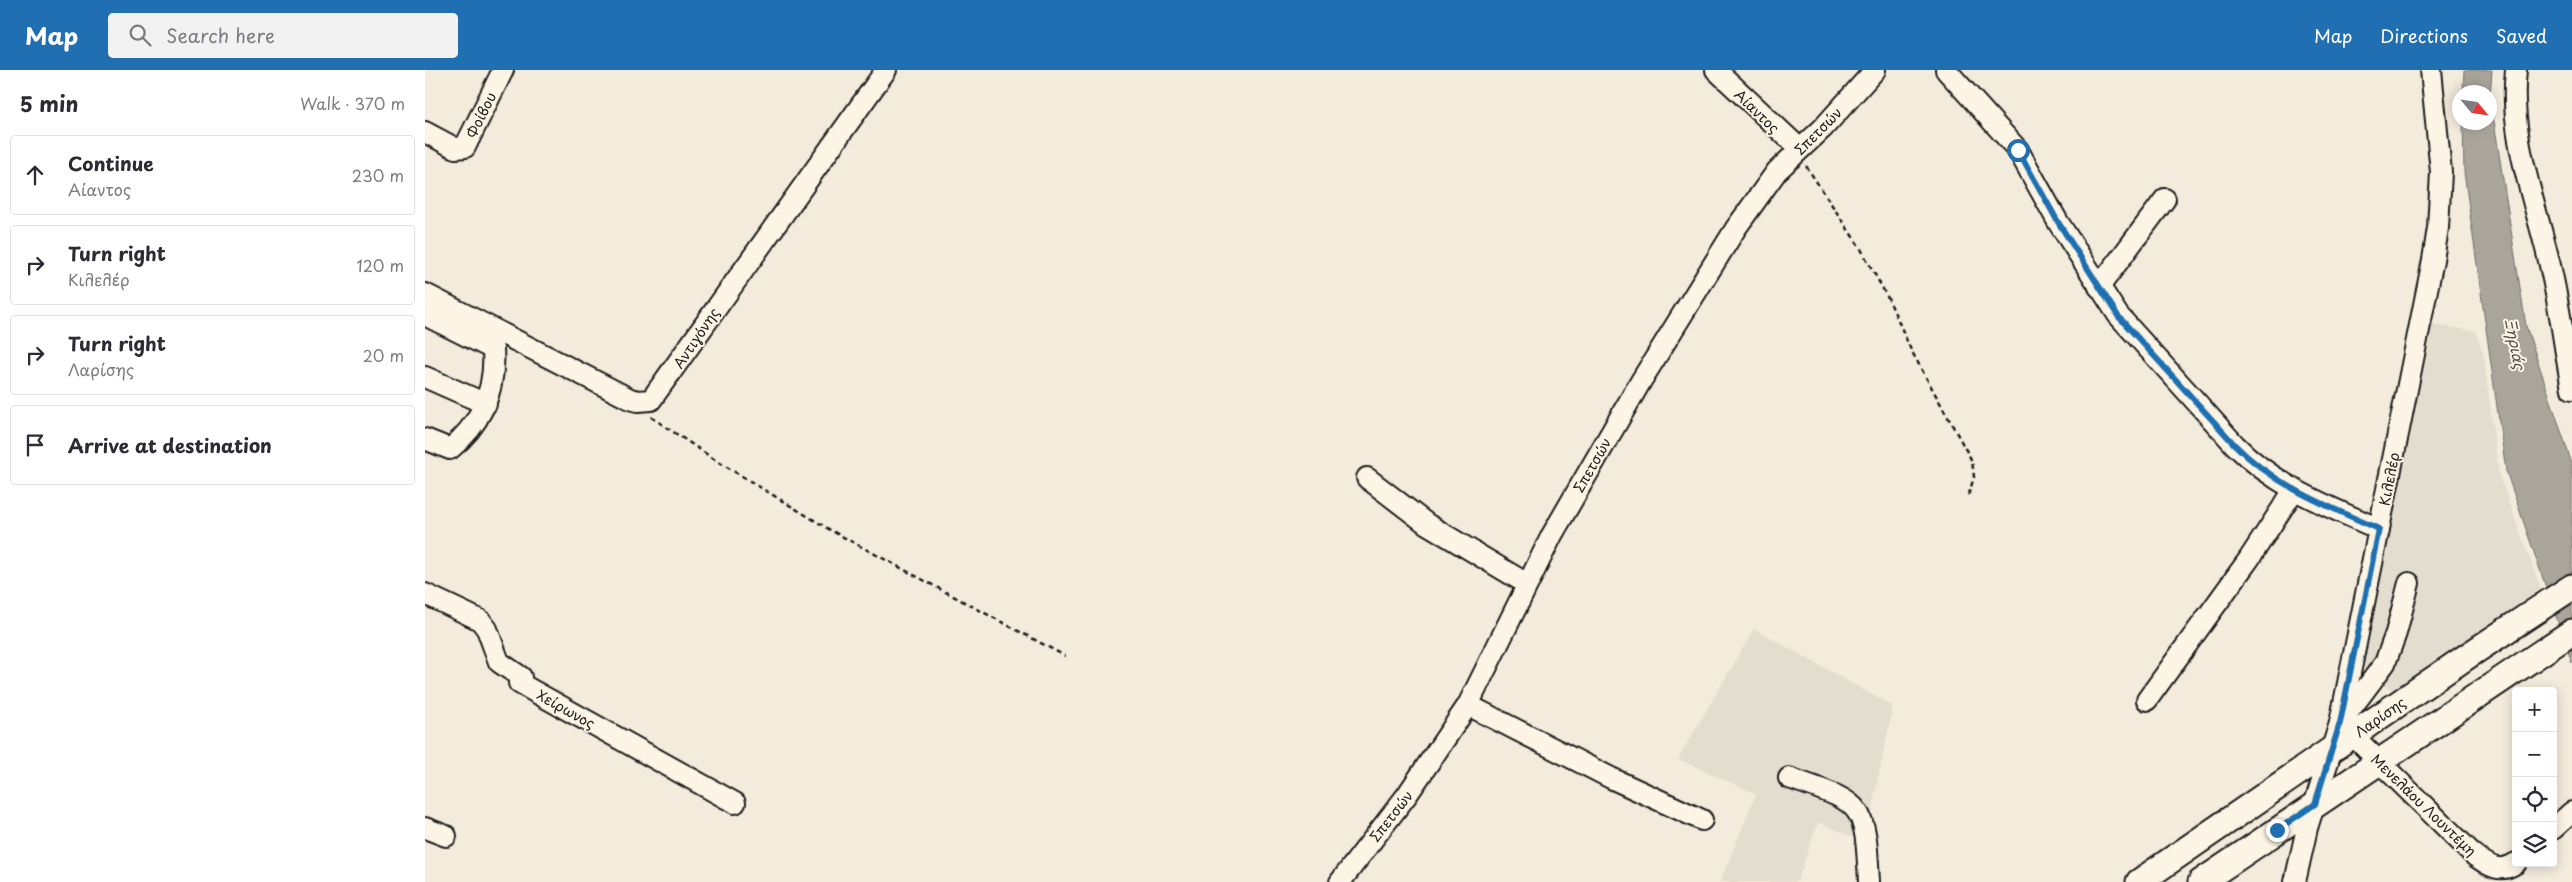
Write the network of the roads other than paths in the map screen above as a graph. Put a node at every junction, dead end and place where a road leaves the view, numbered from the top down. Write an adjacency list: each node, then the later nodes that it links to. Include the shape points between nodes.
1 (503, 70): 8 (street, Φοίβου, via 465,147 455,148)
2 (886, 70): 12 (street, Αντιγόνης, via 651,400 630,399)
3 (1716, 70): 9 (street, Αίαντος)
4 (1875, 70): 9 (street, Σπετσών)
5 (1947, 70): 11 (street, via 2018,150)
6 (2431, 70): 20 (street, Κιλελέρ, via 2441,156 2438,228)
7 (2515, 70): 15 (street, via 2515,112 2522,154 2555,291)
8 (425, 132)
9 (1799, 151): 22 (street, Σπετσών, via 1769,180 1736,228 1636,389)
10 (2165, 199): 11 (street)
11 (2099, 287): 19 (street, via 2118,316 2253,464)
12 (425, 294)
13 (425, 315): 16 (street, via 493,349 493,377)
14 (425, 377): 16 (street)
15 (2572, 388)
16 (486, 404): 17 (street, via 471,429 450,449)
17 (425, 438)
18 (1367, 478): 22 (street, via 1427,524)
19 (2294, 490): 20 (street); 26 (street, via 2249,559)
20 (2379, 529): 28 (street, Κιλελέρ)
21 (2409, 583): 28 (street, via 2385,663)
22 (1527, 584): 27 (street, Σπετσών)
23 (2572, 587): 28 (main road, Λαρίσης)
24 (425, 594): 32 (street, Χείρωνος, via 480,620 487,629 499,662 521,677 519,683)
25 (2572, 632): 30 (main road)
26 (2147, 700)
27 (1468, 705): 35 (street); 40 (street, Σπετσών, via 1407,795)
28 (2347, 729): 29 (main road, Λαρίσης); 30 (street, Μενελάου Λουντέμη)
29 (2331, 751): 33 (street); 42 (main road, Λαρίσης)
30 (2379, 761): 33 (main road); 39 (street, Μενελάου Λουντέμη, via 2475,856 2492,868)
31 (1789, 778): 41 (street, via 1838,795 1856,808 1866,833)
32 (735, 804)
33 (2315, 804): 43 (main road); 44 (street)
34 (2572, 812): 36 (street)
35 (1702, 820)
36 (2557, 825)
37 (425, 828): 38 (street)
38 (446, 836)
39 (2512, 864)
40 (1340, 882)
41 (1869, 882)
42 (2139, 882)
43 (2201, 882)
44 (2295, 882)

